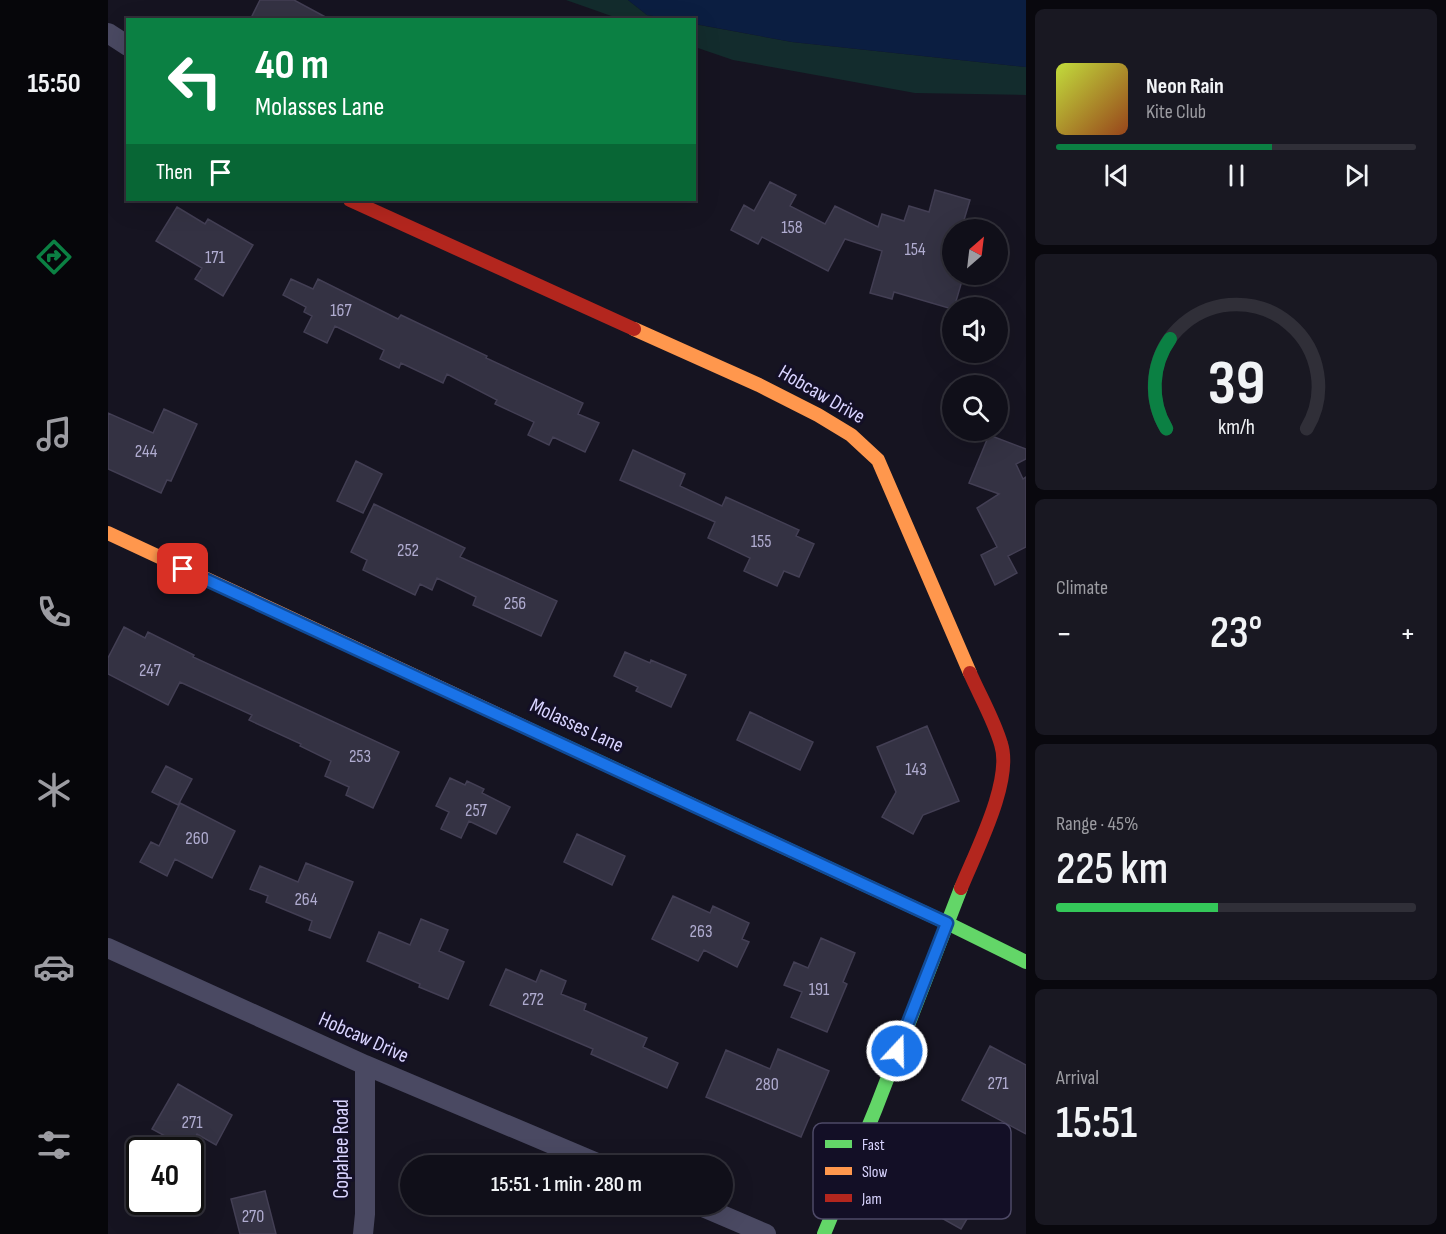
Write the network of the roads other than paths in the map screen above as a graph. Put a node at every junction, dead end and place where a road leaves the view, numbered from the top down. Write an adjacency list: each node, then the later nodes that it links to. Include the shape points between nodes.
1 (108, 33): 2 (street)
2 (126, 45)
3 (352, 201): 5 (street, Hobcaw Drive, via 759,385 851,435 878,460 1002,746 1003,775 993,809)
4 (108, 533): 5 (street, Molasses Lane)
5 (947, 923): 7 (street, Molasses Lane); 9 (street, Hobcaw Drive)
6 (109, 949): 8 (street, Hobcaw Drive)
7 (1026, 962)
8 (365, 1065): 10 (street, Hobcaw Drive); 13 (street, Copahee Road)
9 (870, 1123)
10 (578, 1155)
11 (722, 1215): 14 (street)
12 (830, 1219): 15 (street, Hobcaw Drive)
13 (363, 1234)
14 (766, 1234)
15 (824, 1234)

